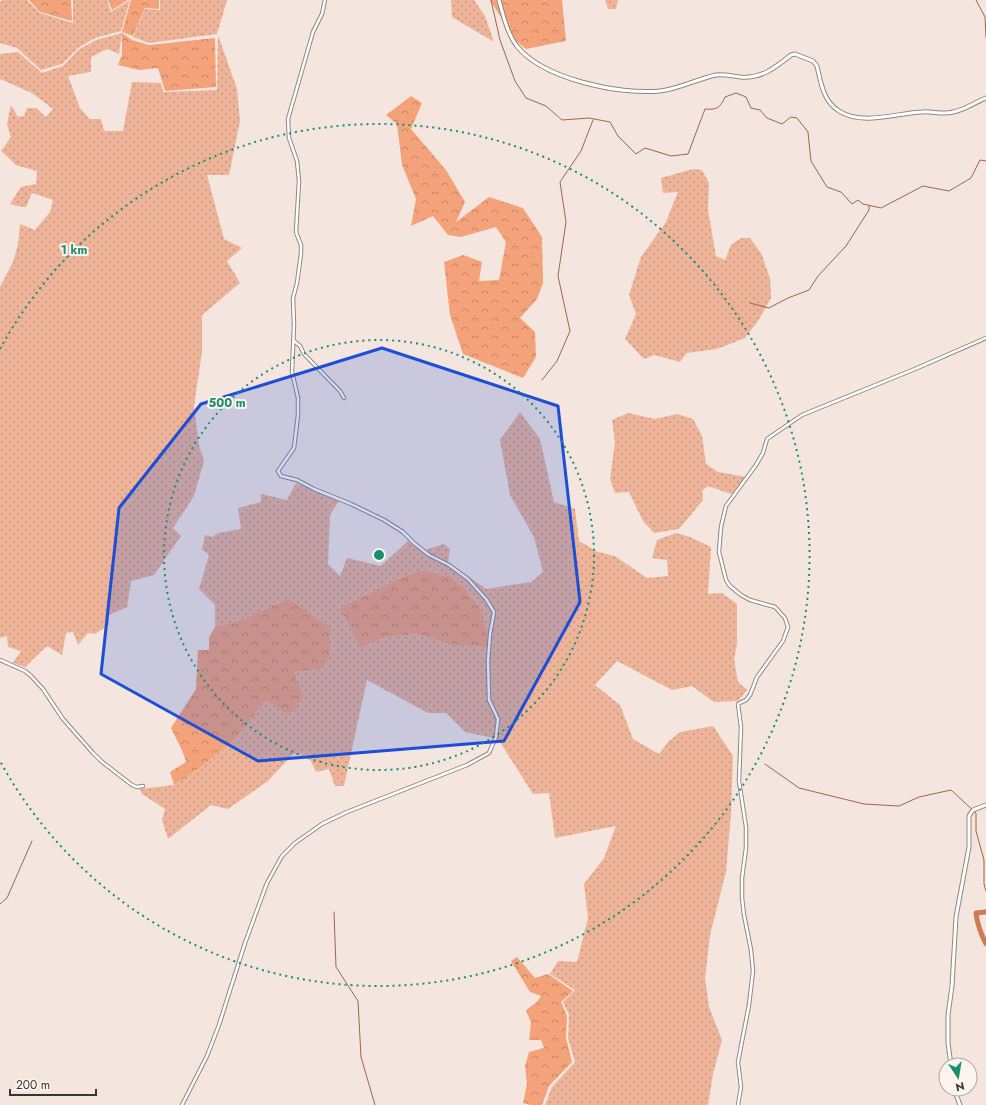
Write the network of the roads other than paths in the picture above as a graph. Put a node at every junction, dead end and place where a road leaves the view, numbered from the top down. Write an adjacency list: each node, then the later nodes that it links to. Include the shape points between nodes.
1 (324, 0): 5 (street, via 322,14 313,32 288,119 289,138 297,161 299,181 296,232 301,245 293,298)
2 (499, 0): 3 (street, via 511,38 530,58 560,74 612,88 660,91 719,75 758,76 769,72 795,54 815,63 822,89 831,105 854,118 922,112 952,113)
3 (986, 98)
4 (986, 338): 12 (street, via 795,419 767,439 763,453 729,501 724,514 720,527 719,552 726,580 730,586 750,600 775,607 785,618 788,627 783,641 757,677 750,695 738,704 741,727 739,781 746,826 742,898 752,971 749,1005 738,1062 741,1087)
5 (294, 340): 6 (street); 11 (street, via 292,372 298,398 294,448 278,471 282,476 384,520 468,579 486,599 494,612 488,661 489,700 498,719 496,737 489,753 467,765 358,806 322,824 295,843 282,856 268,883 245,943 210,1050)
6 (344, 398)
7 (0, 660): 8 (street, via 31,676 63,719 101,761 132,785)
8 (144, 786)
9 (986, 805): 10 (street, via 973,810 969,816 969,847 957,912 948,1015)
10 (950, 1057)
11 (182, 1105)
12 (738, 1105)

